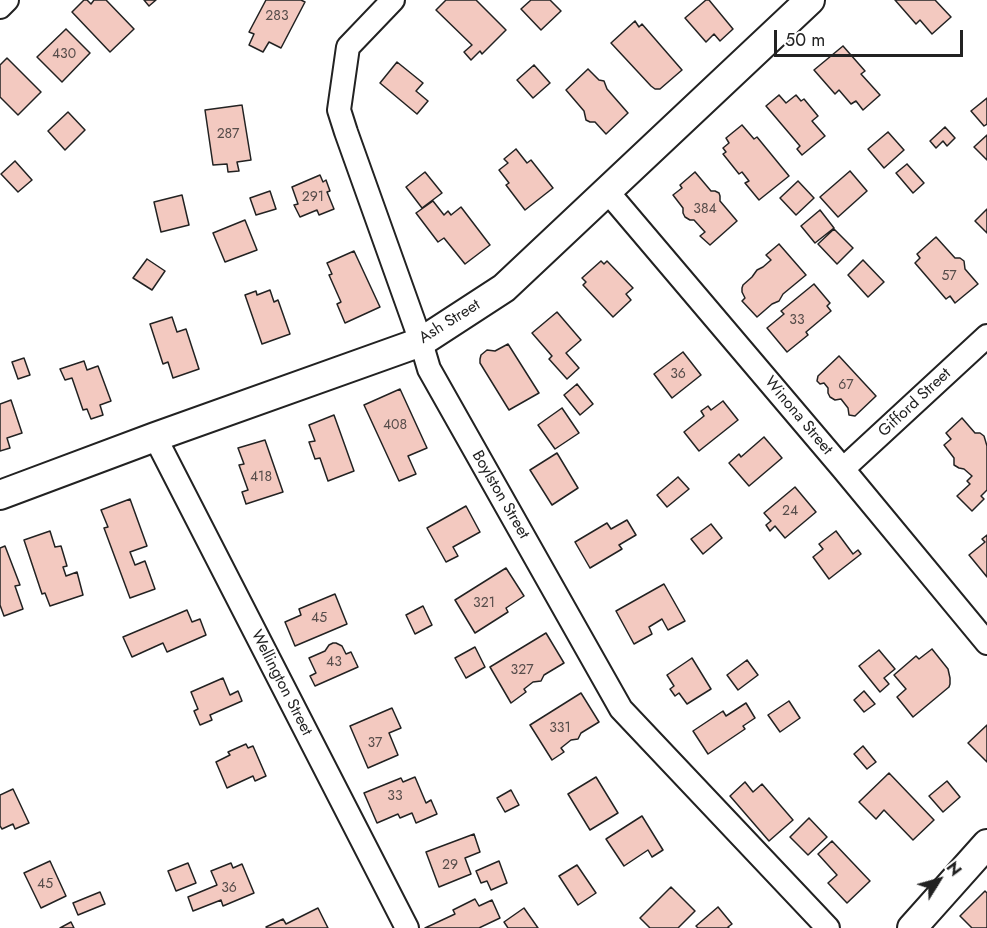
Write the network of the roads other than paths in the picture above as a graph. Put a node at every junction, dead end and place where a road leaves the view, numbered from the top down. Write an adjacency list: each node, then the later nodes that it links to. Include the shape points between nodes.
1 (7, 0): 4 (street)
2 (393, 0): 7 (street, Boylston Street, via 348,47 339,110)
3 (810, 0): 5 (street, Ash Street)
4 (0, 7)
5 (608, 191): 7 (street, Ash Street, via 504,288); 9 (street, Winona Street)
6 (987, 336): 9 (street, Gifford Street)
7 (421, 342): 8 (street, Ash Street); 14 (street, Boylston Street, via 429,369 621,709)
8 (155, 437): 10 (street, Ash Street); 13 (street, Wellington Street)
9 (843, 469): 11 (street, Winona Street)
10 (0, 495)
11 (987, 643)
12 (987, 844): 15 (street)
13 (407, 928)
14 (828, 928)
15 (912, 928)

